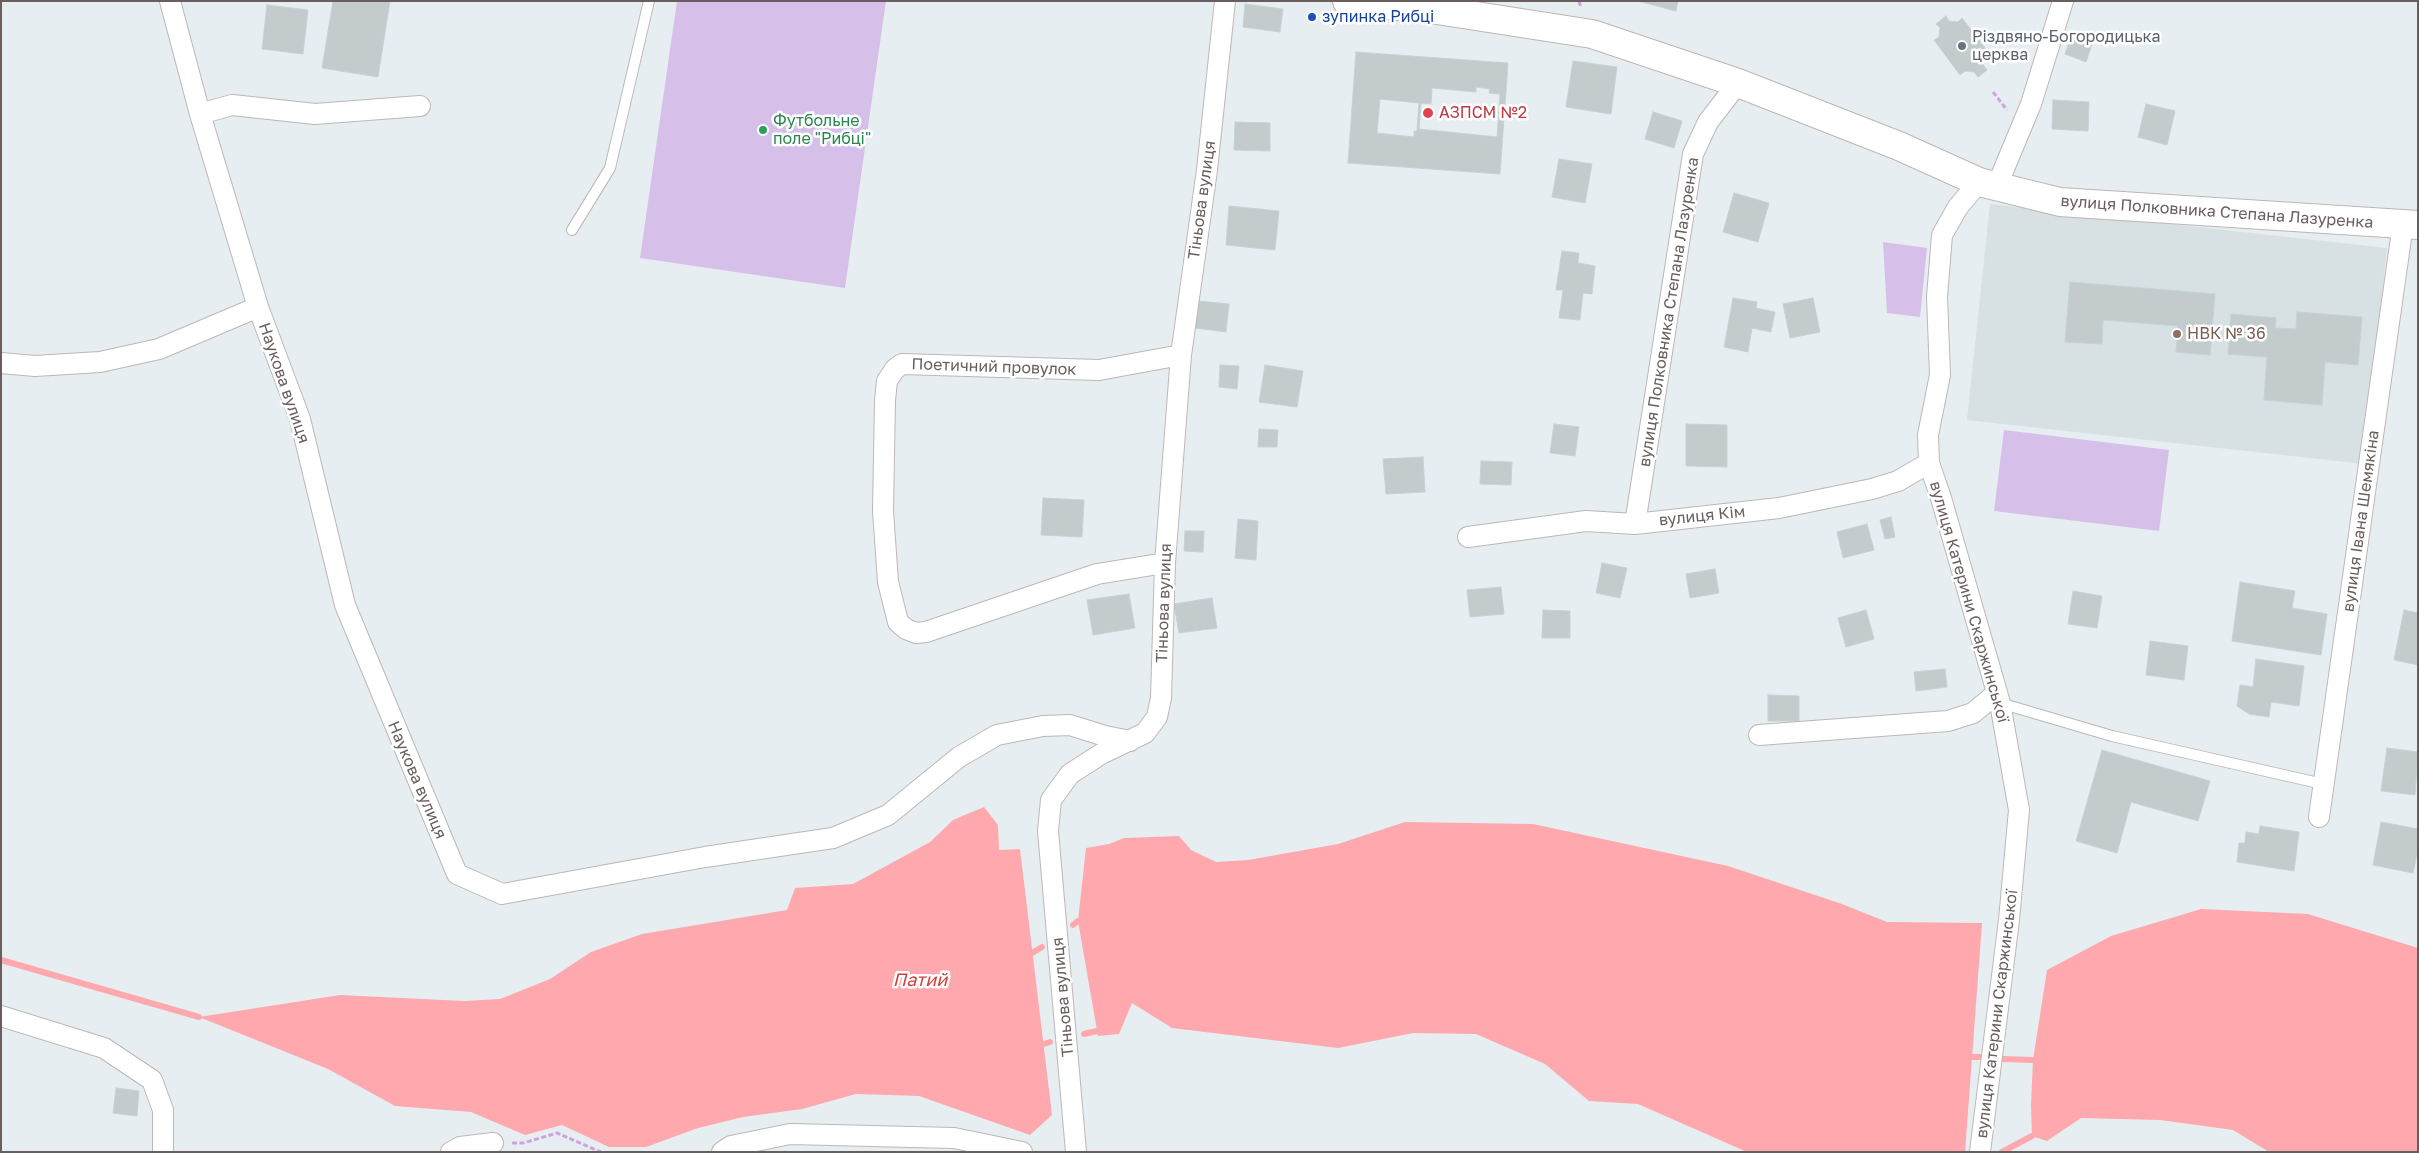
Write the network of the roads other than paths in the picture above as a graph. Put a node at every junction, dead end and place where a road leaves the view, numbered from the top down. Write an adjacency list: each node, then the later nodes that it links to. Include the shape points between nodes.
1 (170, 1): 9 (street, Наукова вулиця)
2 (649, 1): 12 (lane, via 610,168)
3 (1225, 1): 14 (street, Тіньова вулиця, via 1207,170)
4 (1347, 1): 6 (street, вулиця Полковника Степана Лазуренка)
5 (2063, 1): 10 (street, вулиця Катерини Скаржинської, via 2031,104 2001,176)
6 (1437, 6): 7 (street, вулиця Полковника Степана Лазуренка, via 1592,34)
7 (1738, 82): 10 (street, вулиця Полковника Степана Лазуренка); 17 (street, вулиця Полковника Степана Лазуренка, via 1708,122 1693,154)
8 (420, 106): 9 (street, via 315,114 232,105)
9 (200, 114): 13 (street, Наукова вулиця)
10 (1987, 185): 11 (street, вулиця Полковника Степана Лазуренка, via 2060,202); 16 (street, вулиця Катерини Скаржинської, via 1958,207 1942,235 1938,297 1940,376 1928,435)
11 (2410, 225): 23 (street, вулиця Івана Шемякіна)
12 (572, 230)
13 (258, 307): 15 (street, via 159,349 100,362 35,366); 22 (street, Наукова вулиця, via 300,418 345,605 457,874 502,894 705,857 833,838 888,815 959,757 997,735 1043,726 1070,725)
14 (1181, 355): 19 (street, Тіньова вулиця); 19 (street, Поетичний провулок, via 1099,370 902,364 895,368 887,381 885,400 883,511 888,582 898,622 906,629 926,632 1098,574)
15 (1, 363)
16 (1929, 463): 17 (street, вулиця Кім, via 1898,480 1872,489 1779,508); 20 (street, вулиця Катерини Скаржинської)
17 (1635, 524): 18 (street, вулиця Кім, via 1586,520)
18 (1468, 537)
19 (1165, 563): 22 (street, Тіньова вулиця, via 1161,698 1157,717 1145,733)
20 (1998, 698): 21 (street, via 1948,721); 23 (lane, via 2112,736); 32 (street, вулиця Катерини Скаржинської, via 2019,810 2009,920)
21 (1759, 735)
22 (1130, 741): 31 (street, Тіньова вулиця, via 1101,754 1070,774 1051,800 1048,831)
23 (2323, 784): 24 (street, вулиця Івана Шемякіна)
24 (2319, 817)
25 (1, 1016): 27 (street, via 104,1048 152,1080 163,1110)
26 (493, 1143): 28 (street, via 460,1147)
27 (163, 1152)
28 (451, 1152)
29 (722, 1152): 30 (street, via 730,1146 790,1134 954,1138)
30 (1022, 1152)
31 (1076, 1152)
32 (1980, 1152)

